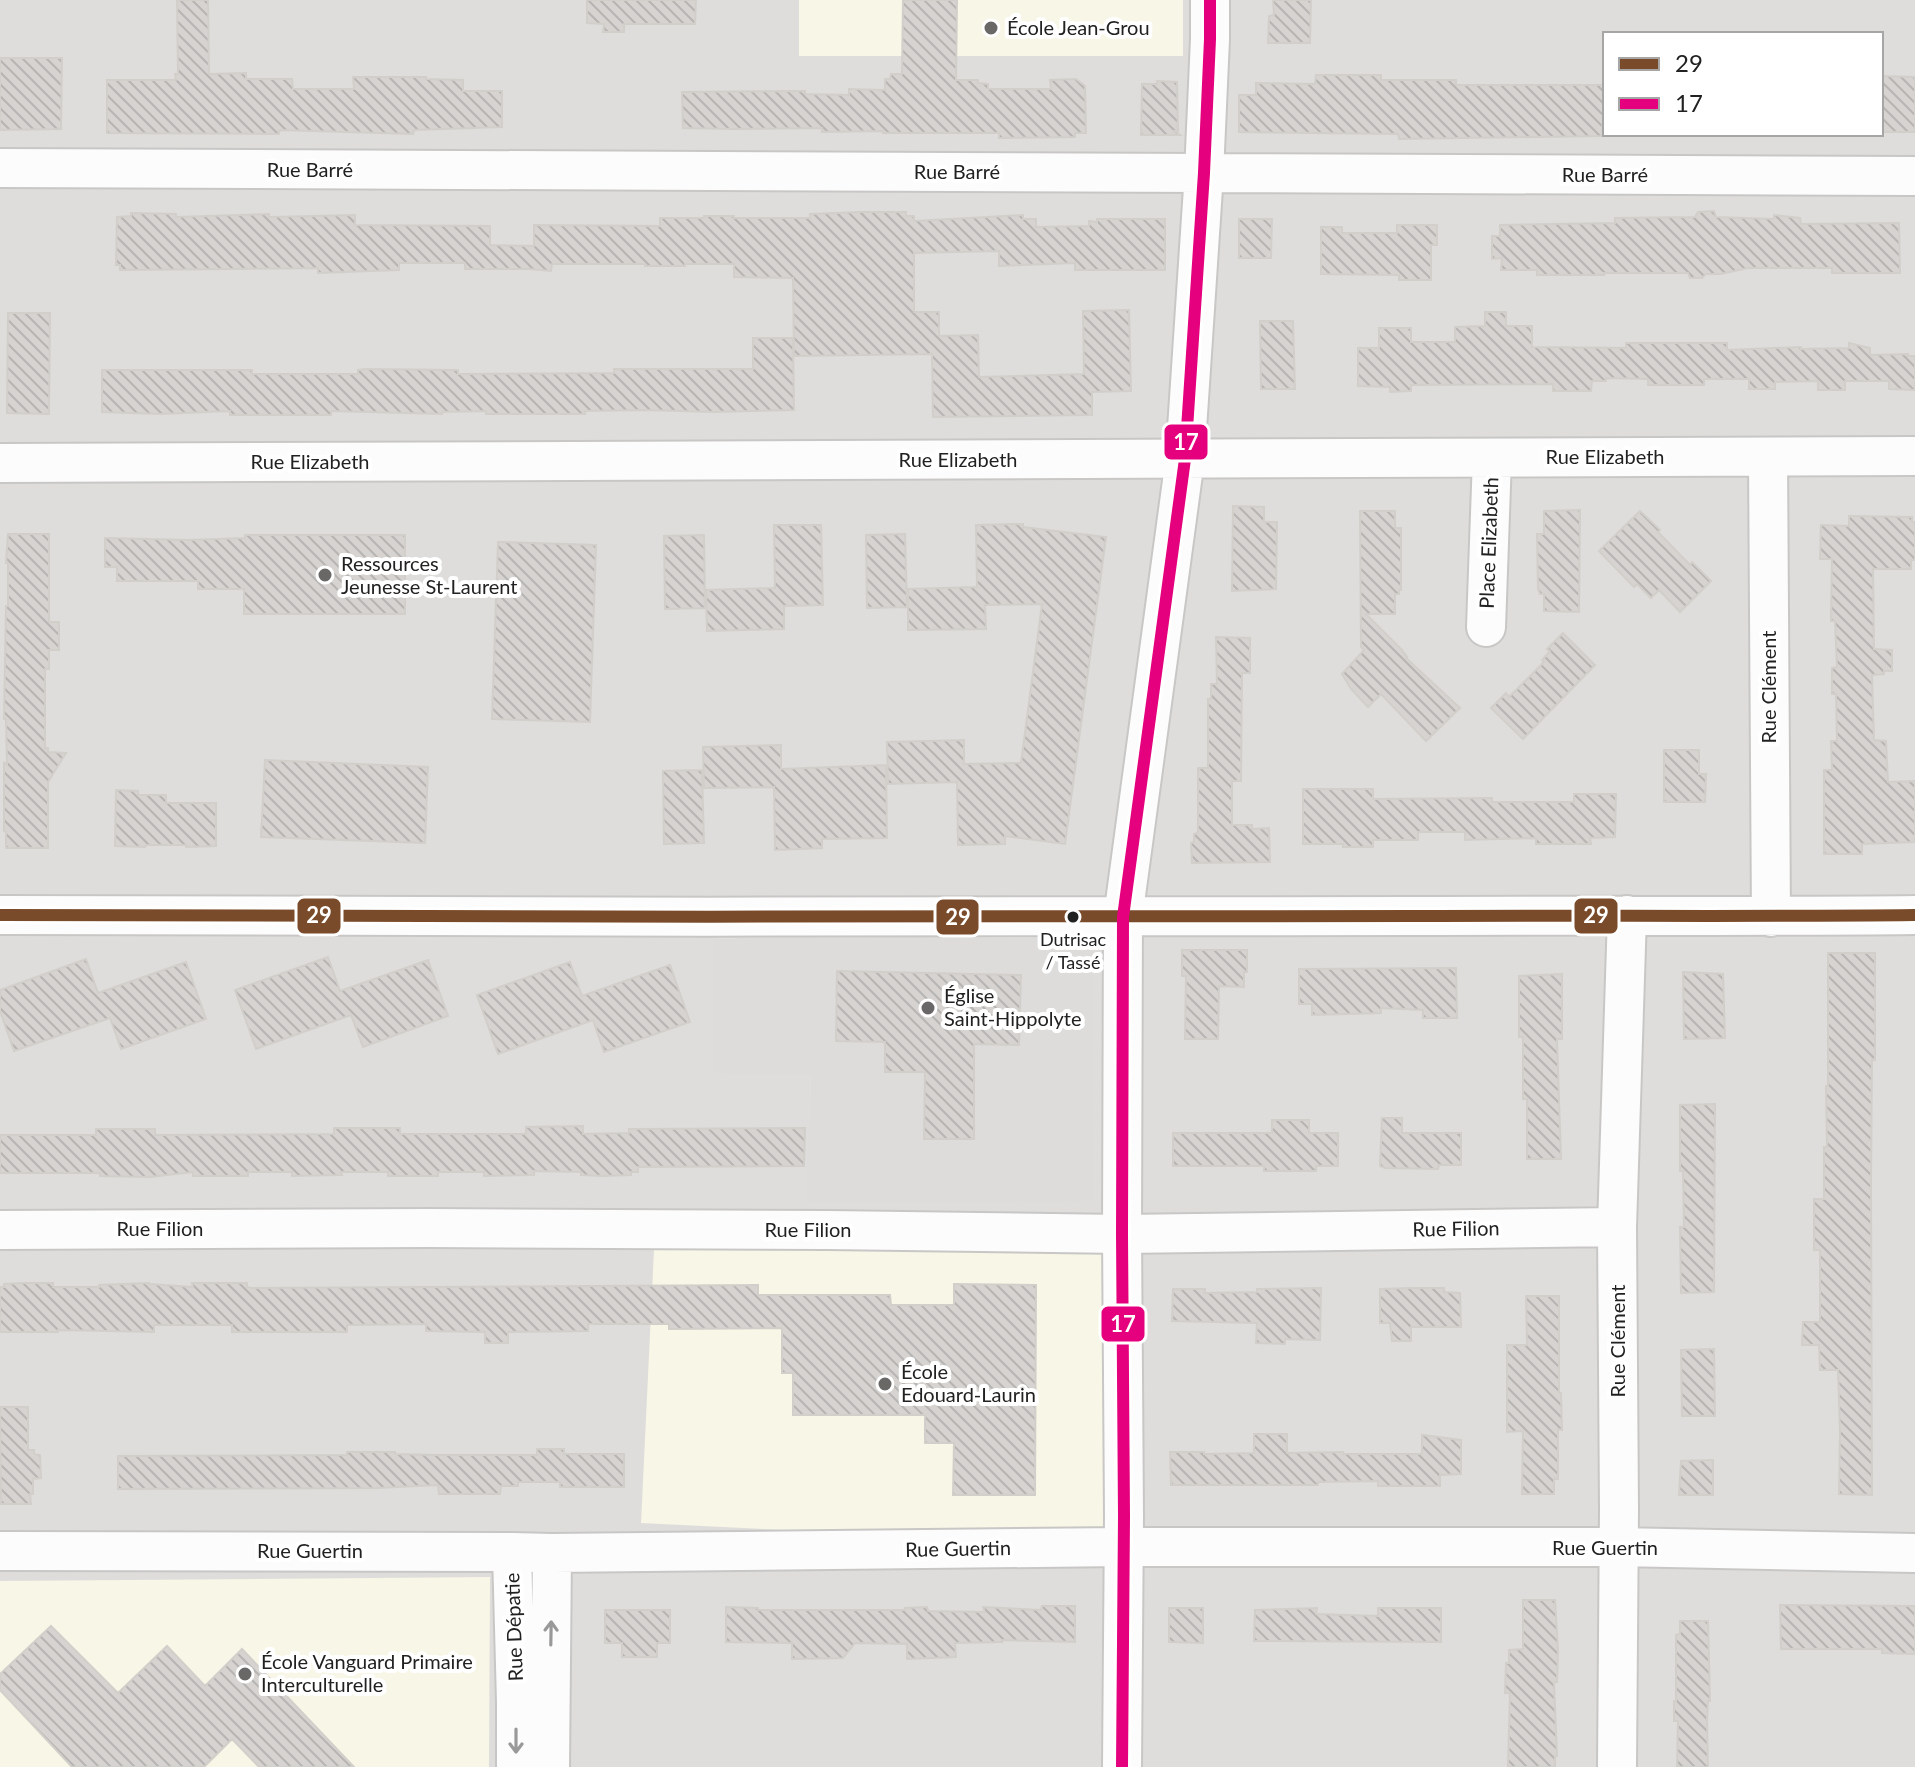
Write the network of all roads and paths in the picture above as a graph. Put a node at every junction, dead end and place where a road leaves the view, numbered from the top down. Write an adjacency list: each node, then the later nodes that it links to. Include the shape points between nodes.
1 (1210, 0): 3 (street)
2 (0, 168): 3 (street, Rue Barré)
3 (1204, 173): 4 (street, Rue Barré); 8 (street)
4 (1915, 176)
5 (1915, 456): 6 (street, Rue Elizabeth)
6 (1768, 457): 7 (street, Rue Elizabeth); 15 (street, Rue Clément)
7 (1492, 458): 8 (street, Rue Elizabeth); 10 (street, Place Elizabeth)
8 (1185, 459): 9 (street, Rue Elizabeth); 14 (street)
9 (0, 463)
10 (1486, 627)
11 (0, 915): 14 (street)
12 (1627, 915): 14 (street); 15 (street); 16 (street, Rue Clément)
13 (1915, 915): 15 (street)
14 (1123, 917): 18 (street)
15 (1771, 917)
16 (1617, 1227): 18 (street, Rue Filion); 20 (street, Rue Clément)
17 (0, 1230): 18 (street, Rue Filion)
18 (1122, 1234): 19 (street)
19 (1123, 1547): 20 (street, Rue Guertin); 24 (street, Rue Guertin); 29 (street)
20 (1618, 1547): 25 (street, Rue Guertin); 30 (street, Rue Clément)
21 (1915, 1547): 25 (street)
22 (0, 1551): 23 (street, Rue Guertin)
23 (512, 1552): 24 (street, Rue Guertin); 26 (street, Rue Dépatie)
24 (552, 1553): 26 (street, Rue Dépatie, one-way to 24)
25 (1915, 1553)
26 (533, 1702): 27 (street, Rue Dépatie, one-way to 27); 28 (street, Rue Dépatie)
27 (516, 1767)
28 (550, 1767)
29 (1122, 1767)
30 (1617, 1767)

